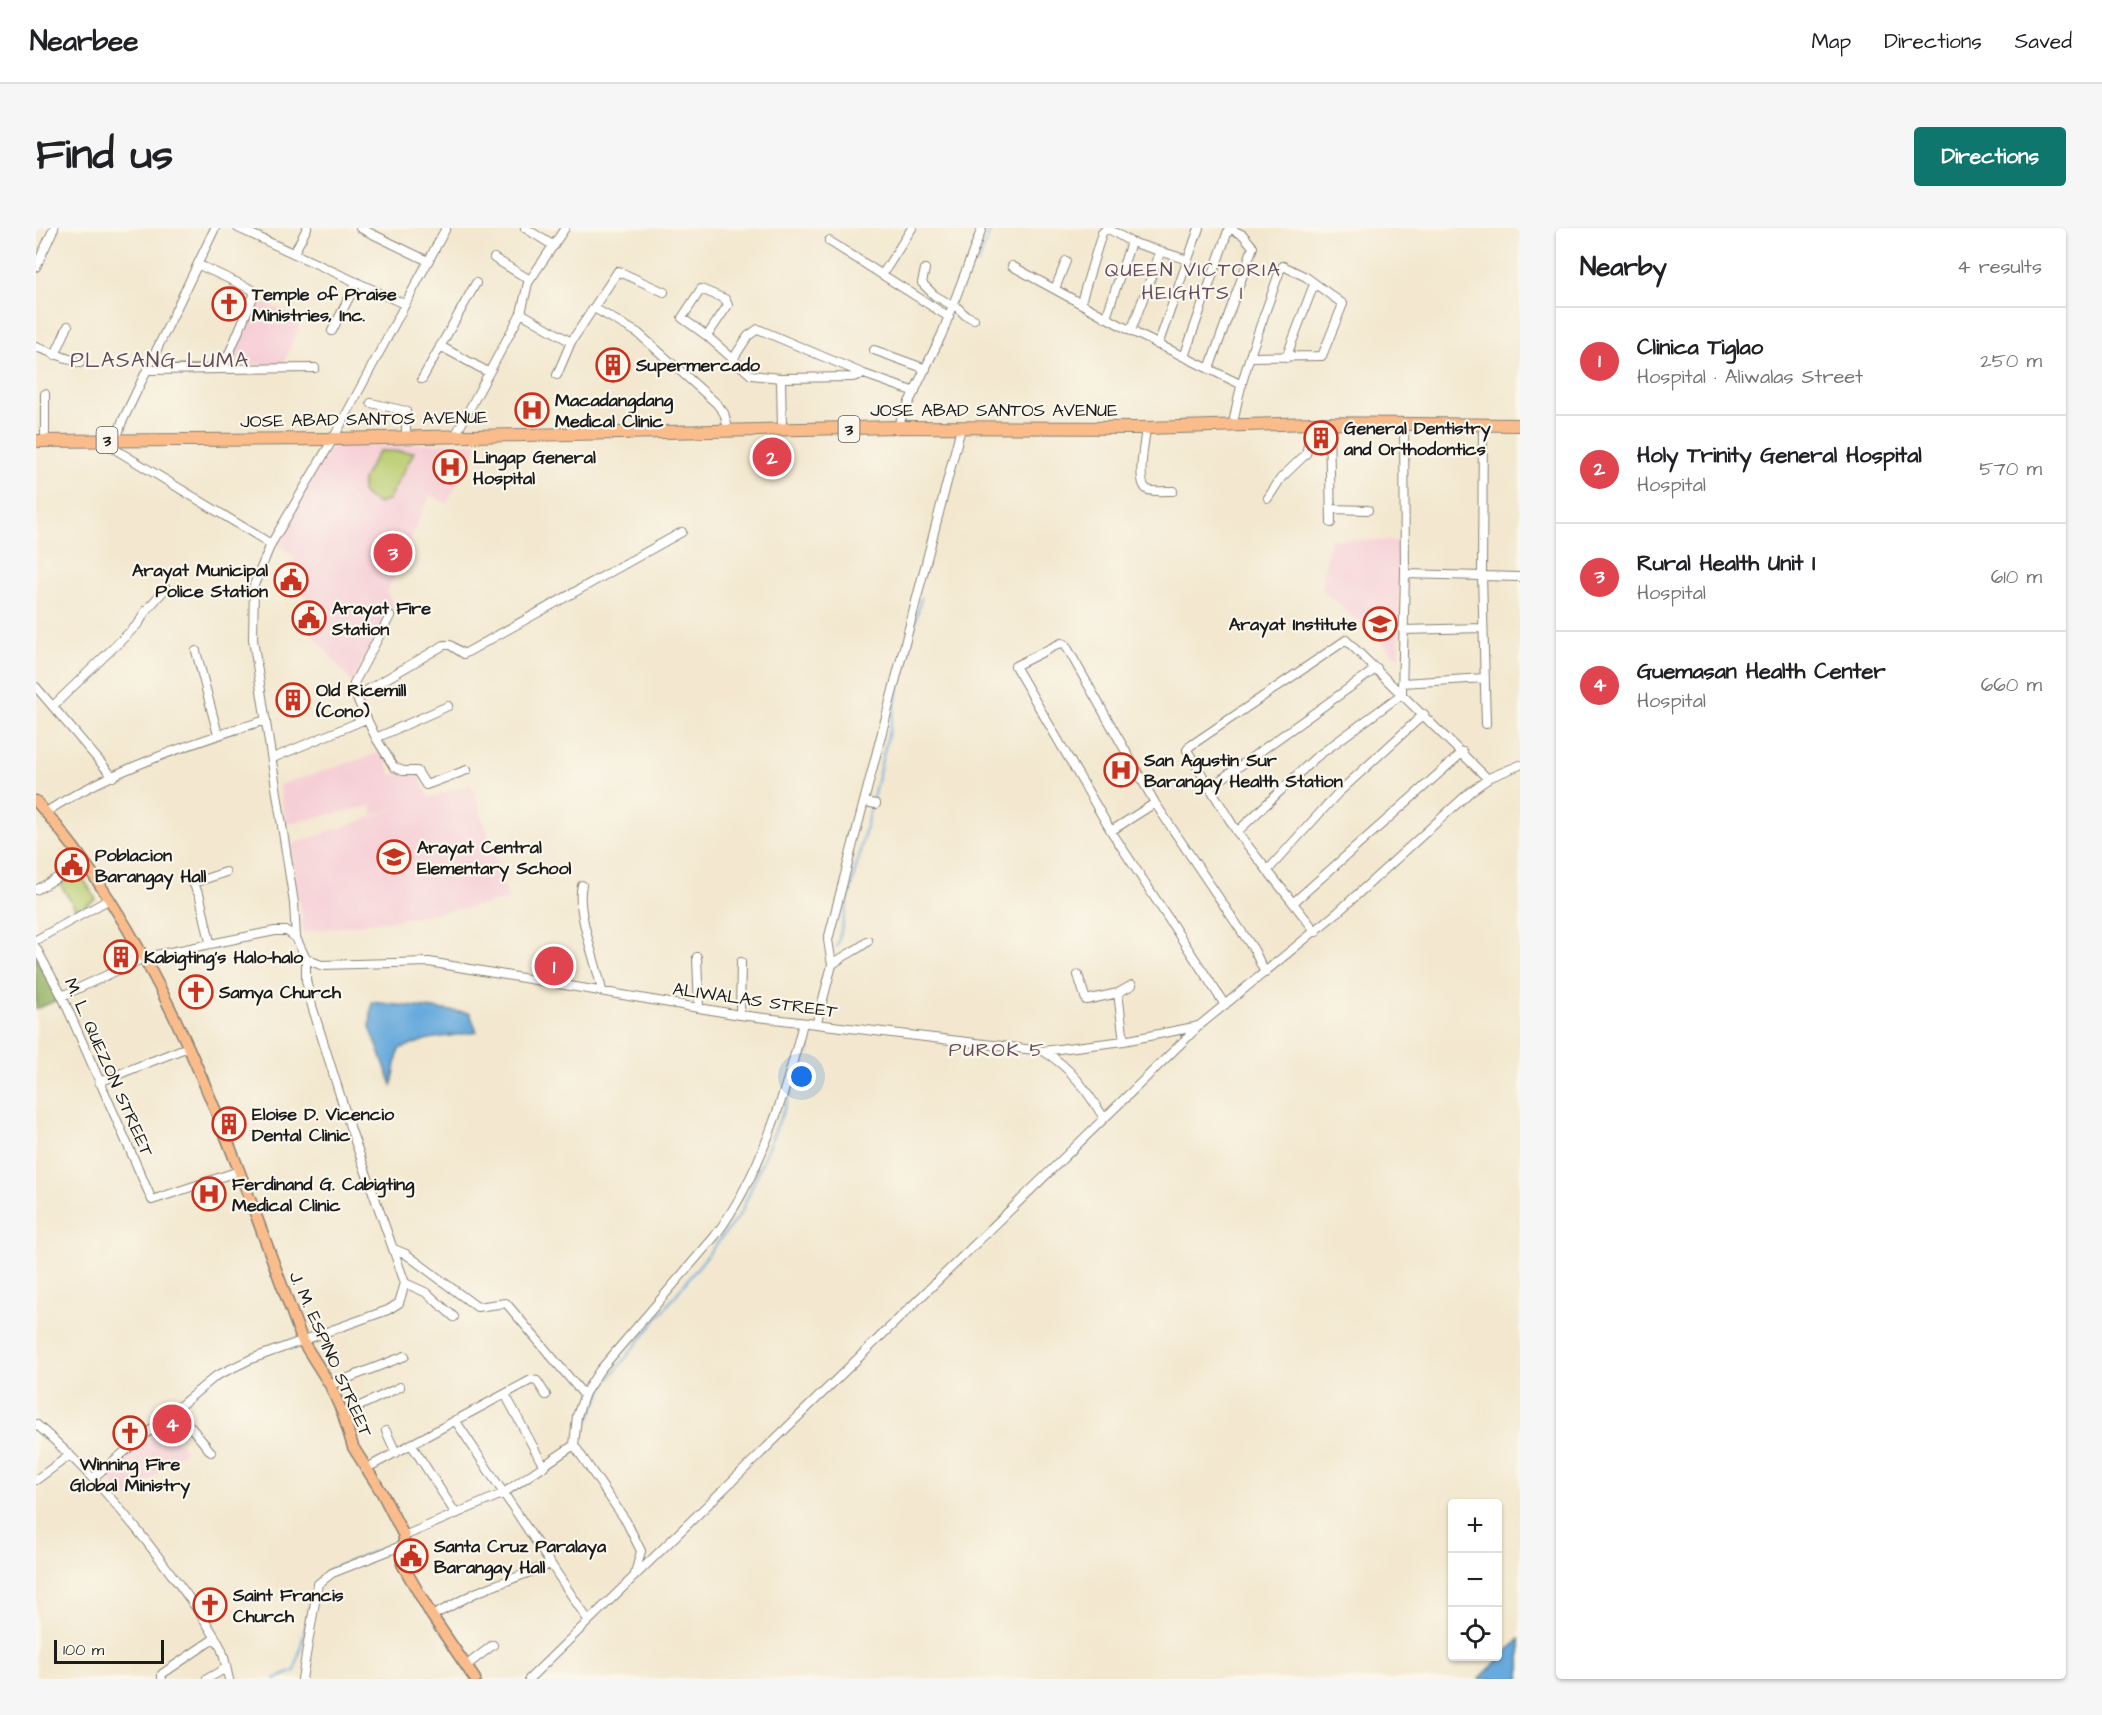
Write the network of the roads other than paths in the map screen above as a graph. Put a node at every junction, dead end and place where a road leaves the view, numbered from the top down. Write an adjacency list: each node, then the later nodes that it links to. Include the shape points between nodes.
1 (54, 228): 25 (street)
2 (215, 228): 23 (street)
3 (238, 228): 17 (street)
4 (307, 228): 17 (street)
5 (360, 228): 21 (street)
6 (446, 228): 21 (street)
7 (525, 228): 16 (street)
8 (566, 228): 16 (street)
9 (912, 228): 27 (street)
10 (982, 228): 36 (street)
11 (1107, 228): 15 (street); 34 (street, via 1102,233)
12 (1198, 228): 20 (street)
13 (1229, 228): 52 (street); 60 (street, via 1243,235 1253,247)
14 (829, 241): 27 (street)
15 (1131, 242): 18 (street); 40 (street)
16 (554, 246): 28 (street)
17 (294, 253): 29 (street)
18 (1160, 253): 20 (street); 44 (street)
19 (494, 258): 28 (street)
20 (1188, 260): 48 (street)
21 (428, 261): 35 (street)
22 (1066, 261): 32 (street)
23 (199, 265): 57 (street, via 253,290); 61 (street)
24 (1011, 266): 32 (street)
25 (36, 267)
26 (925, 269): 36 (street, via 922,283)
27 (882, 274): 39 (street)
28 (530, 280): 38 (street)
29 (357, 282): 35 (street); 43 (street)
30 (476, 283): 47 (street)
31 (1314, 284): 53 (street, via 1283,266); 54 (street); 54 (street, via 1343,304 1326,353)
32 (1055, 289): 34 (street)
33 (664, 292): 37 (street, via 618,271)
34 (1081, 302): 40 (street)
35 (404, 304): 84 (street)
36 (953, 305): 39 (street); 41 (street)
37 (594, 308): 46 (street); 81 (street, via 638,333 716,403 724,413)
38 (521, 313): 46 (street); 62 (street)
39 (949, 317): 59 (street)
40 (1106, 318): 44 (street)
41 (974, 319)
42 (68, 326): 51 (street)
43 (332, 331)
44 (1131, 331): 48 (street)
45 (707, 336): 45 (street, via 728,304 701,289 682,318); 55 (street)
46 (571, 342): 64 (street)
47 (440, 345): 62 (street); 66 (street)
48 (1158, 345): 52 (street)
49 (36, 347): 51 (street)
50 (874, 350): 59 (street)
51 (55, 355): 56 (street)
52 (1184, 357): 60 (street)
53 (1251, 357): 54 (street); 67 (street)
54 (1286, 358)
55 (733, 359): 63 (street, via 748,336 758,329); 65 (street, via 751,375)
56 (80, 363)
57 (223, 368): 58 (street); 61 (street)
58 (315, 368)
59 (926, 369): 68 (street)
60 (1209, 369): 67 (street)
61 (148, 370): 86 (street)
62 (488, 372): 82 (street)
63 (864, 374): 65 (street); 68 (street)
64 (557, 375)
65 (781, 378): 80 (street)
66 (422, 379)
67 (1242, 385): 73 (street)
68 (915, 392): 77 (street)
69 (45, 394): 87 (street)
70 (372, 404): 83 (street, via 406,411)
71 (1313, 423): 73 (highway, JOSE ABAD SANTOS AVENUE / 3); 74 (highway, JOSE ABAD SANTOS AVENUE / 3); 89 (street, via 1306,454 1281,478)
72 (1404, 423): 74 (highway, JOSE ABAD SANTOS AVENUE / 3); 76 (highway, JOSE ABAD SANTOS AVENUE / 3); 95 (street)
73 (1233, 424): 79 (highway, JOSE ABAD SANTOS AVENUE / 3)
74 (1329, 424): 90 (street)
75 (1520, 425): 76 (highway, JOSE ABAD SANTOS AVENUE / 3)
76 (1483, 426): 96 (street)
77 (897, 427): 78 (highway, JOSE ABAD SANTOS AVENUE / 3); 80 (highway, JOSE ABAD SANTOS AVENUE / 3)
78 (961, 428): 79 (highway, JOSE ABAD SANTOS AVENUE / 3); 125 (street)
79 (1146, 428): 88 (street, via 1143,486 1148,490)
80 (782, 431): 81 (highway, JOSE ABAD SANTOS AVENUE / 3)
81 (729, 432): 82 (highway, JOSE ABAD SANTOS AVENUE / 3)
82 (455, 436): 83 (highway, JOSE ABAD SANTOS AVENUE / 3)
83 (406, 437): 84 (highway, JOSE ABAD SANTOS AVENUE / 3)
84 (333, 439): 86 (highway, JOSE ABAD SANTOS AVENUE / 3); 94 (street)
85 (101, 440): 86 (highway, JOSE ABAD SANTOS AVENUE / 3); 87 (highway, JOSE ABAD SANTOS AVENUE / 3); 94 (street)
86 (116, 440)
87 (40, 441)
88 (1173, 491)
89 (1268, 498)
90 (1331, 509): 91 (street); 92 (street)
91 (1368, 510)
92 (1331, 523)
93 (682, 532): 108 (street, via 464,654 444,645)
94 (271, 544): 113 (street, via 254,585 252,614)
95 (1405, 574): 96 (street); 101 (street)
96 (1482, 575): 97 (street); 100 (street)
97 (1520, 577)
98 (166, 588): 109 (street, via 139,623)
99 (390, 616): 108 (street, via 354,683)
100 (1483, 628): 101 (street); 104 (street)
101 (1403, 630): 105 (street)
102 (196, 651): 115 (street)
103 (1377, 668): 107 (street); 123 (street); 123 (street, via 1346,640 1190,746 1187,750)
104 (1485, 678): 105 (street); 114 (street)
105 (1402, 683): 107 (street)
106 (36, 687): 109 (street)
107 (1402, 694): 111 (street); 130 (street, via 1315,758)
108 (357, 696): 112 (street)
109 (54, 705): 121 (street)
110 (448, 706): 116 (street)
111 (1424, 714): 117 (street); 132 (street, via 1338,793)
112 (366, 719): 116 (street); 118 (street)
113 (266, 720): 115 (street); 118 (street)
114 (1486, 724)
115 (218, 735): 121 (street)
116 (376, 738): 120 (street, via 394,767 417,771 426,785)
117 (1462, 752): 122 (street); 137 (street)
118 (273, 758): 139 (street)
119 (1520, 765): 122 (street)
120 (467, 770)
121 (113, 777): 128 (street, via 87,787)
122 (1488, 779): 138 (street)
123 (1209, 788): 130 (street)
124 (36, 801): 128 (main road, J. M. ESPINO STREET)
125 (866, 802): 127 (street); 148 (street, via 828,940)
126 (1155, 803): 129 (street); 129 (street, via 1065,644 1015,666); 149 (street, via 1254,950)
127 (876, 804)
128 (46, 812): 131 (main road, J. M. ESPINO STREET)
129 (1111, 831): 155 (street)
130 (1237, 832): 132 (street)
131 (85, 862): 135 (street); 136 (main road, J. M. ESPINO STREET)
132 (1268, 870): 137 (street)
133 (226, 872): 142 (street, via 193,883)
134 (582, 885): 152 (street, via 580,896)
135 (36, 890)
136 (110, 898): 140 (street); 144 (main road, J. M. ESPINO STREET)
137 (1294, 902): 138 (street)
138 (1316, 932): 149 (street)
139 (296, 938): 142 (street, via 287,931 275,931); 146 (street)
140 (36, 940)
141 (868, 941): 148 (street)
142 (210, 942): 144 (street)
143 (36, 948): 154 (street, M. L. QUEZON STREET)
144 (146, 957): 154 (street); 162 (main road, J. M. ESPINO STREET)
145 (697, 957): 156 (street)
146 (306, 959): 152 (street, ALIWALAS STREET, via 321,965 429,962); 167 (street, via 306,980 315,1017)
147 (741, 962): 157 (street)
148 (832, 965): 158 (street)
149 (1265, 973): 155 (street)
150 (1078, 975): 153 (street, via 1086,1000)
151 (1132, 986): 153 (street)
152 (602, 991): 156 (street, ALIWALAS STREET)
153 (1118, 993): 161 (street)
154 (62, 996): 164 (street, M. L. QUEZON STREET)
155 (1225, 1005): 160 (street)
156 (699, 1008): 157 (street, ALIWALAS STREET)
157 (740, 1015): 159 (street, ALIWALAS STREET)
158 (817, 1022): 159 (street, ALIWALAS STREET); 163 (street, ALIWALAS STREET)
159 (802, 1023): 176 (street, via 769,1131 730,1214 600,1370)
160 (1200, 1025): 161 (street, ALIWALAS STREET); 165 (street)
161 (1124, 1041): 163 (street, ALIWALAS STREET)
162 (188, 1047): 164 (street); 166 (main road, J. M. ESPINO STREET)
163 (1043, 1051): 165 (street, via 1070,1071)
164 (99, 1082): 166 (street, M. L. QUEZON STREET, via 152,1200)
165 (1104, 1118): 195 (street)
166 (239, 1171): 170 (main road, J. M. ESPINO STREET)
167 (394, 1249): 168 (street); 176 (street, via 477,1307 506,1303)
168 (405, 1283): 169 (street, via 427,1293); 170 (street, via 399,1303 388,1310)
169 (454, 1317)
170 (303, 1342): 172 (main road, J. M. ESPINO STREET); 177 (street, via 251,1359 216,1376)
171 (405, 1356): 172 (street)
172 (330, 1385): 178 (main road, J. M. ESPINO STREET)
173 (400, 1387): 178 (street)
174 (505, 1394): 175 (street, via 535,1379); 179 (street); 187 (street)
175 (546, 1395)
176 (584, 1395): 183 (street)
177 (177, 1409): 184 (street); 189 (street)
178 (343, 1414): 188 (main road, J. M. ESPINO STREET, via 353,1447)
179 (455, 1420): 182 (street); 191 (street)
180 (36, 1424): 186 (street)
181 (386, 1431): 185 (street)
182 (411, 1444): 185 (street); 192 (street)
183 (574, 1445): 187 (street); 195 (street, via 636,1539 641,1551)
184 (211, 1452)
185 (396, 1453): 188 (street)
186 (70, 1455): 189 (street); 190 (street)
187 (544, 1467): 191 (street)
188 (365, 1468): 193 (main road, J. M. ESPINO STREET, via 382,1493)
189 (94, 1477): 198 (street, via 152,1549)
190 (36, 1480)
191 (502, 1494): 192 (street); 194 (street)
192 (456, 1514): 193 (street)
193 (402, 1541): 196 (main road, J. M. ESPINO STREET, via 402,1564); 205 (street, via 332,1573 318,1584)
194 (548, 1565): 196 (street, via 475,1593); 197 (street)
195 (635, 1575): 197 (street)
196 (432, 1616): 200 (main road, J. M. ESPINO STREET)
197 (588, 1620): 207 (street)
198 (215, 1638): 201 (street); 202 (street, via 162,1674)
199 (494, 1645): 200 (street)
200 (467, 1665): 206 (main road, J. M. ESPINO STREET)
201 (226, 1668): 203 (street); 204 (street)
202 (162, 1679)
203 (207, 1679)
204 (229, 1679)
205 (302, 1679)
206 (475, 1679)
207 (530, 1679)

